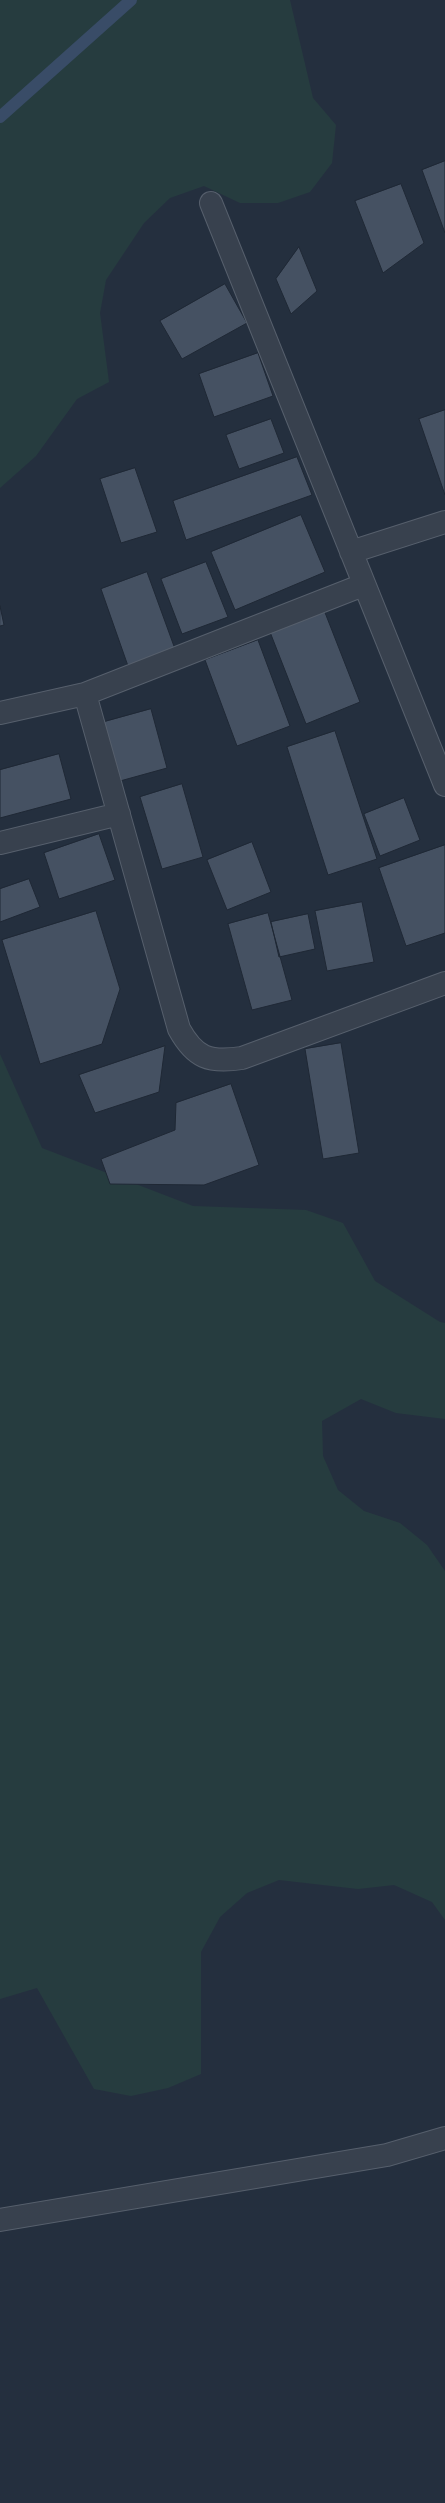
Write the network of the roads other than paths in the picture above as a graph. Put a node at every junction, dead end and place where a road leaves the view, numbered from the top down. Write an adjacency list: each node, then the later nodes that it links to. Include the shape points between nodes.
1 (211, 203): 3 (street)
2 (445, 522): 3 (street)
3 (351, 552): 4 (street)
4 (363, 585): 5 (street); 7 (street)
5 (85, 694): 6 (street); 8 (street)
6 (0, 713)
7 (445, 785)
8 (118, 814): 9 (street); 10 (street, via 179,1029 187,1044 199,1055 220,1061 242,1058)
9 (0, 843)
10 (445, 984)
11 (445, 2138): 12 (street, via 387,2155)
12 (0, 2220)

